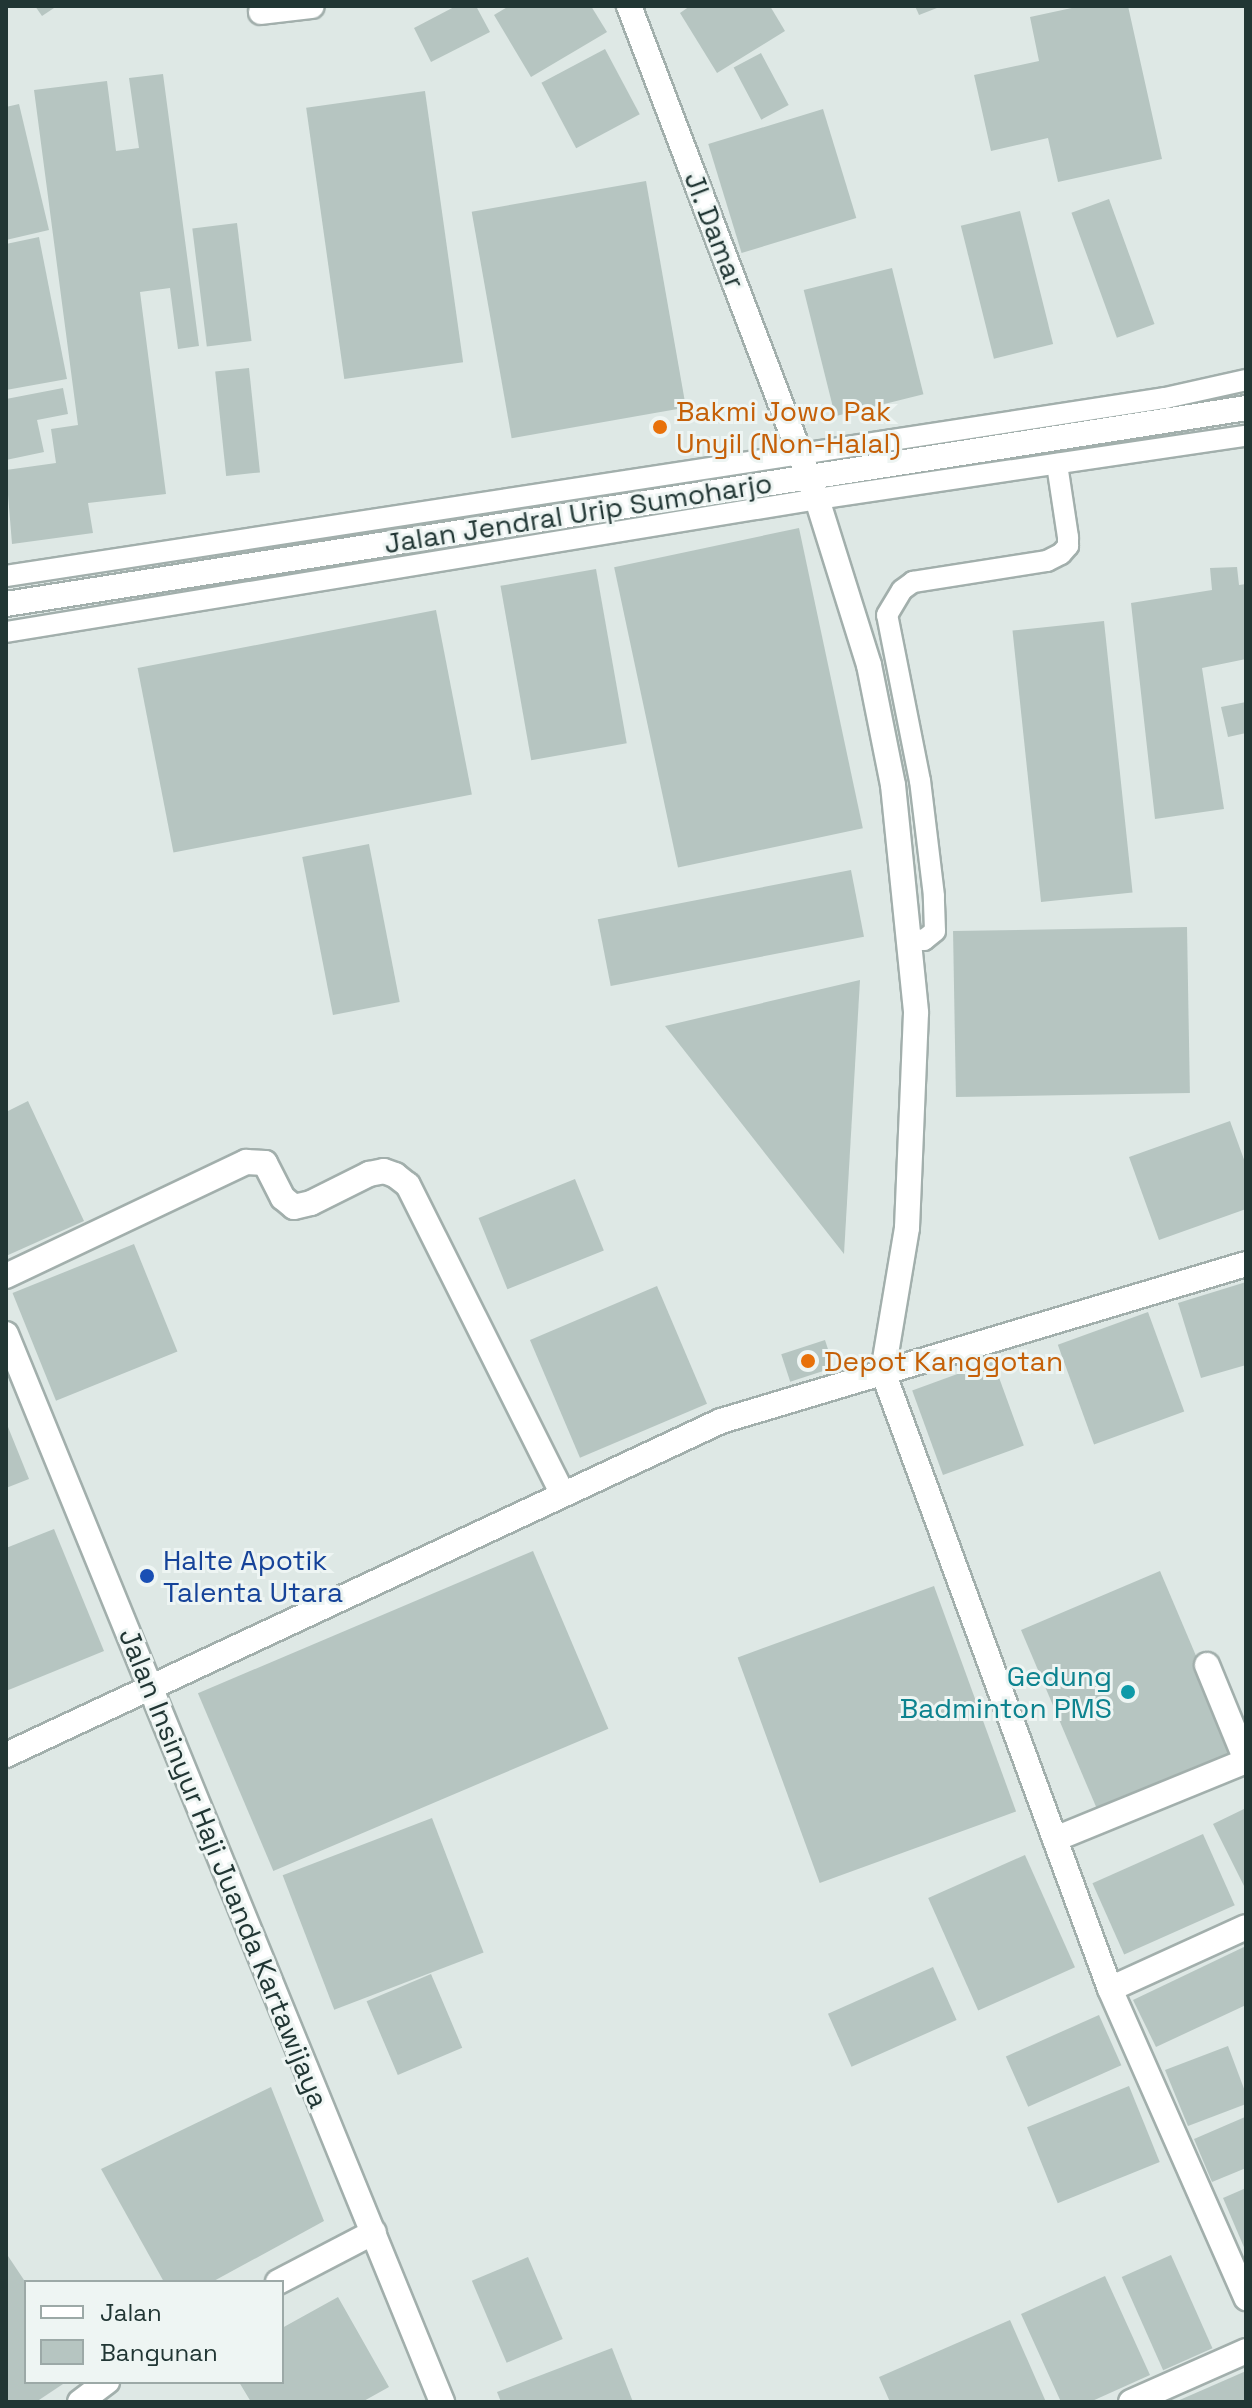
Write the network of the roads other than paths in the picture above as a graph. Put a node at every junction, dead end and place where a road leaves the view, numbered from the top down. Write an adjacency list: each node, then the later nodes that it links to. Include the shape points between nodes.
1 (312, 6): 3 (street)
2 (629, 6): 8 (street, Jl. Damar)
3 (261, 12)
4 (1246, 380): 8 (lane)
5 (1246, 408): 8 (street, Jalan Jendral Urip Sumoharjo)
6 (1246, 436): 7 (lane)
7 (1057, 464): 8 (lane); 12 (lane, via 1068,537 1061,554 1047,561 913,582 887,615 920,781 934,896 935,931 924,940)
8 (809, 476): 9 (lane); 10 (street, Jalan Jendral Urip Sumoharjo); 11 (lane); 12 (street, Jl. Damar, via 869,665 893,785)
9 (6, 576)
10 (6, 604)
11 (6, 632)
12 (910, 939): 16 (street, Jl. Damar, via 916,1013 907,1228)
13 (1246, 1264): 16 (street)
14 (6, 1276): 17 (street, via 246,1162 265,1163 283,1198 294,1207 369,1174 395,1175 408,1185)
15 (6, 1334): 19 (street, Jalan Insinyur Haji Juanda Kartawijaya)
16 (883, 1372): 17 (street, via 721,1421); 22 (street)
17 (562, 1493): 19 (street)
18 (1207, 1665): 21 (street)
19 (150, 1687): 20 (street); 25 (street, Jalan Insinyur Haji Juanda Kartawijaya)
20 (6, 1755)
21 (1246, 1761): 22 (street)
22 (1055, 1839): 24 (street)
23 (1246, 1927): 24 (street)
24 (1110, 1989): 27 (street)
25 (374, 2232): 26 (street); 31 (street, Jalan Insinyur Haji Juanda Kartawijaya)
26 (282, 2280)
27 (1246, 2298)
28 (1246, 2351): 32 (street)
29 (104, 2384): 30 (street)
30 (80, 2402)
31 (442, 2402)
32 (1131, 2402)

